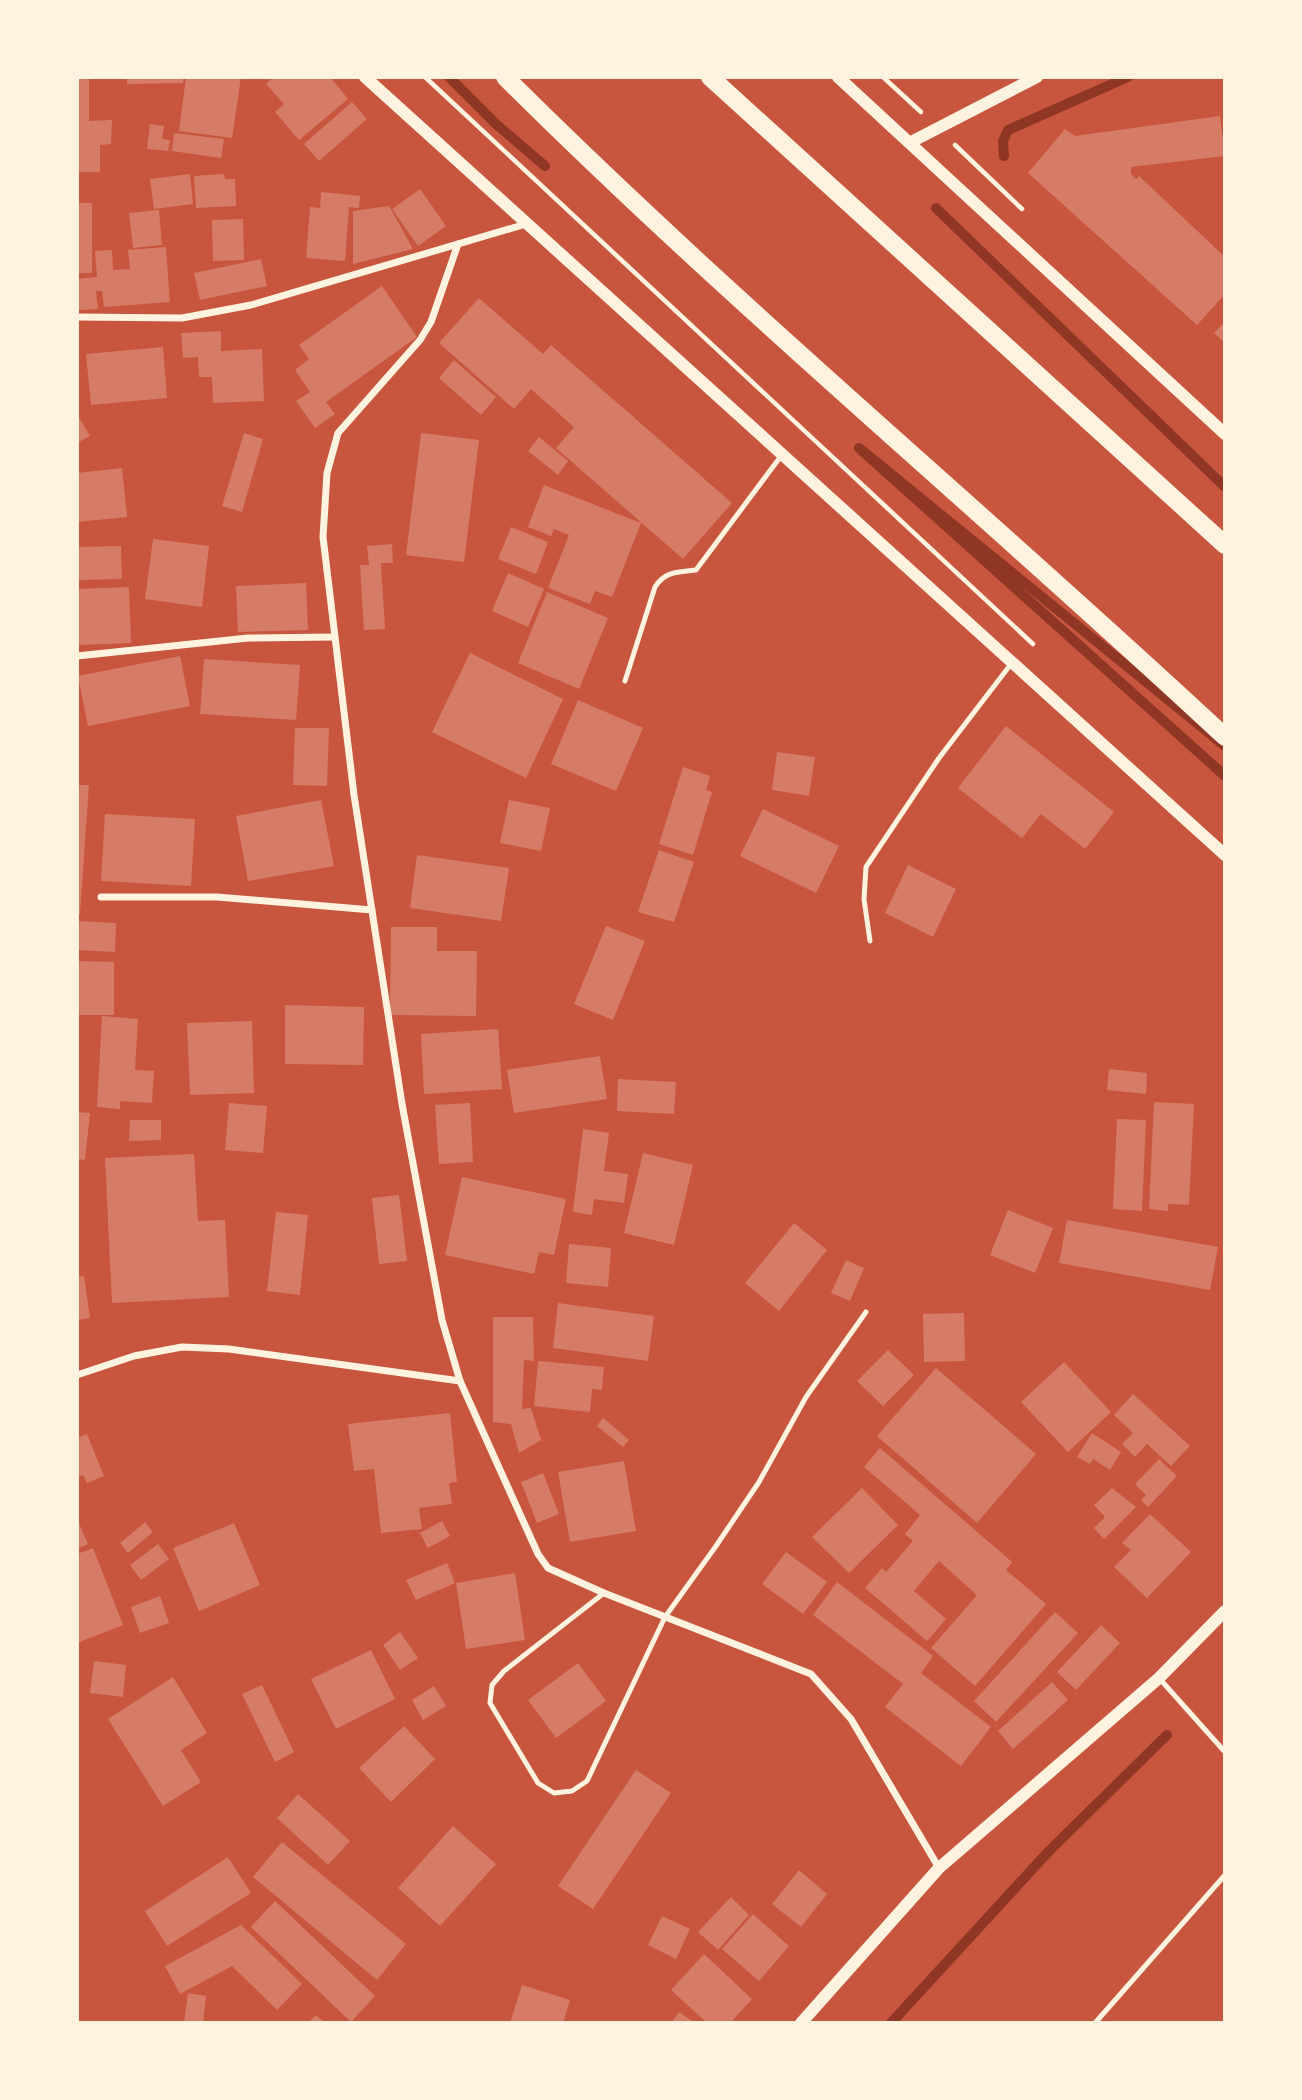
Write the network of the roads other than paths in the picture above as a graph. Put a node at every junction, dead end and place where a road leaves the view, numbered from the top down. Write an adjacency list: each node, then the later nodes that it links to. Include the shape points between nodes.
1 (365, 77): 7 (street)
2 (505, 77): 17 (main road, via 626,198 1055,579)
3 (710, 77): 12 (main road)
4 (838, 77): 6 (street)
5 (1037, 77): 6 (street)
6 (911, 142): 10 (street)
7 (526, 224): 8 (street); 11 (street)
8 (458, 244): 9 (street, via 240,307 182,318); 13 (street, via 439,302 420,340 338,433 327,473 323,537)
9 (77, 317)
10 (1225, 434)
11 (783, 454): 15 (street); 16 (lane, via 696,570 660,578)
12 (1225, 545)
13 (333, 637): 14 (street, via 248,638); 20 (street)
14 (77, 656)
15 (1011, 663): 18 (street); 21 (lane, via 939,758 866,867 864,899)
16 (625, 681)
17 (1225, 737)
18 (1225, 855)
19 (101, 897): 20 (street, via 217,897)
20 (372, 910): 24 (street, via 430,1264)
21 (870, 941)
22 (866, 1312): 27 (lane, via 806,1397 759,1482)
23 (77, 1375): 24 (street, via 134,1356 182,1347 229,1349)
24 (460, 1381): 25 (street, via 538,1554 548,1568)
25 (604, 1593): 27 (street); 27 (lane, via 492,1685 491,1703 538,1783 554,1793 572,1791 587,1781)
26 (1225, 1611): 28 (street)
27 (665, 1616): 30 (street, via 811,1674 851,1719)
28 (1159, 1678): 29 (lane); 30 (street)
29 (1225, 1752)
30 (939, 1868): 32 (street)
31 (1225, 1875): 33 (lane)
32 (801, 2023)
33 (1096, 2023)

